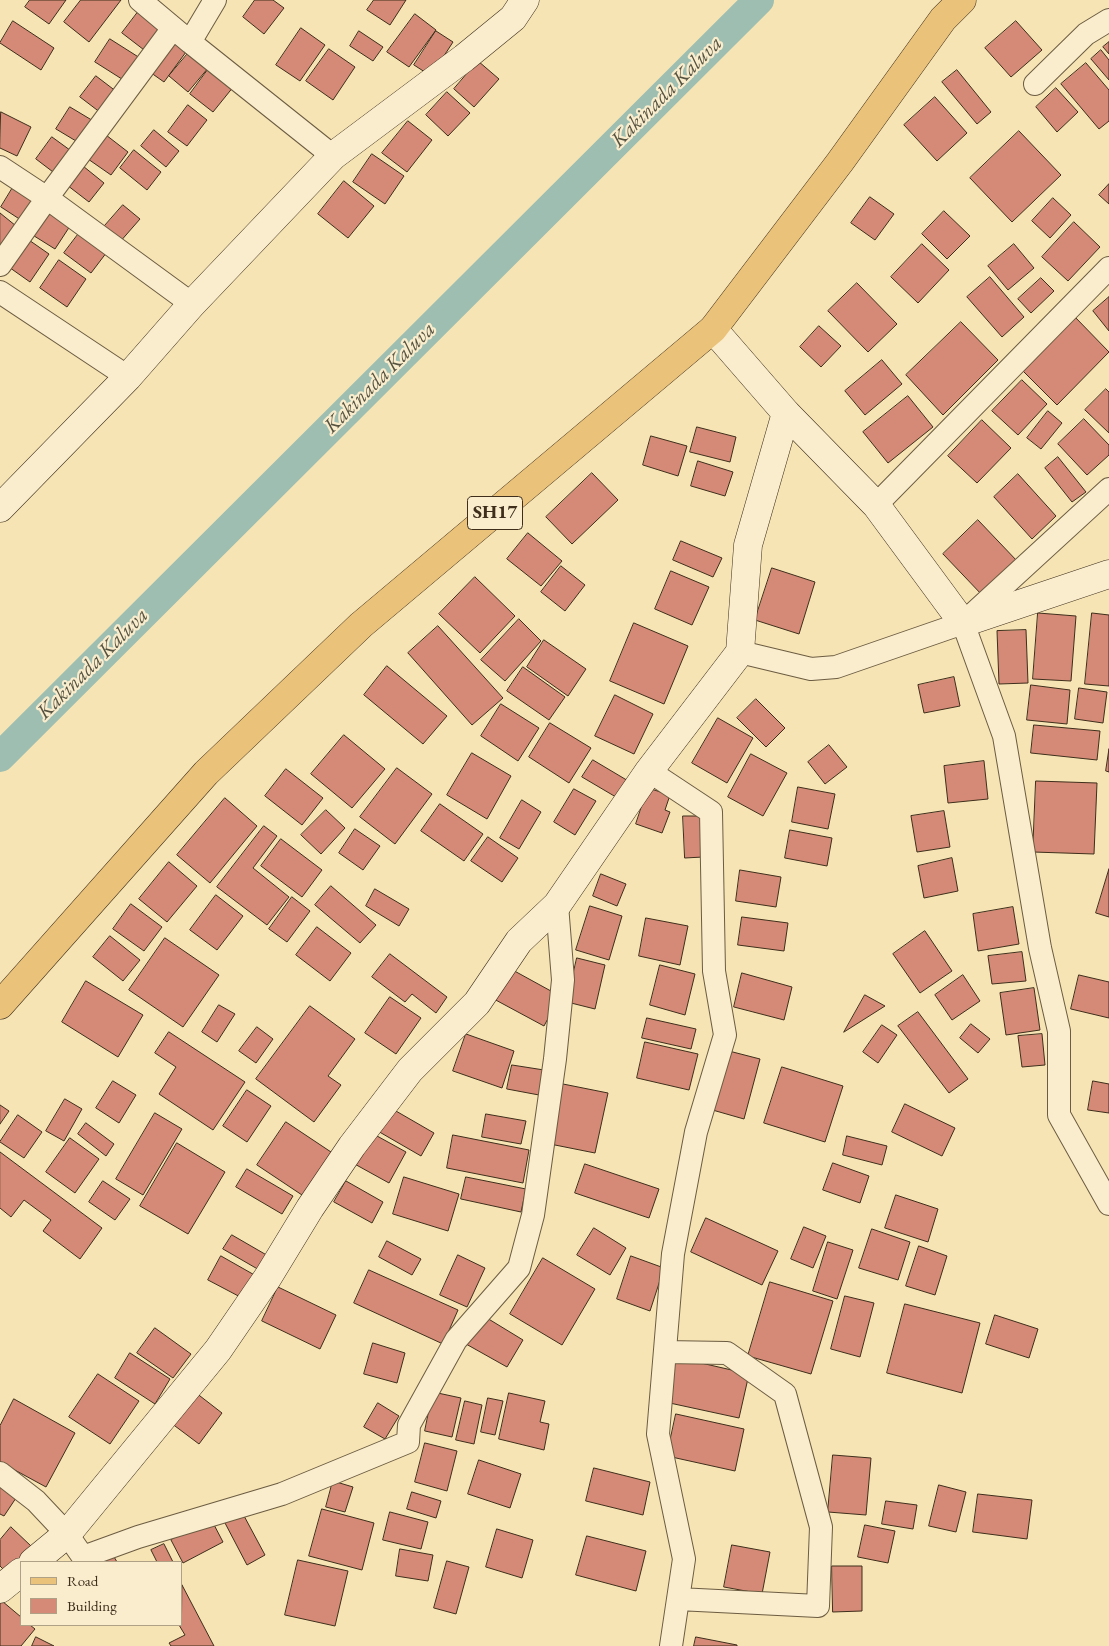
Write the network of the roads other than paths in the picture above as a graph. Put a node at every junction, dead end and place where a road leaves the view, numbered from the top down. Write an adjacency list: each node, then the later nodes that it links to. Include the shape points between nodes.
1 (140, 0): 6 (street)
2 (215, 0): 6 (street)
3 (525, 0): 8 (main road, via 513,18 499,30)
4 (962, 0): 15 (main road, SH17, via 943,19)
5 (1109, 20): 7 (street, via 1086,34)
6 (181, 35): 8 (street); 10 (street)
7 (1035, 84)
8 (333, 156): 14 (main road)
9 (0, 167): 10 (street)
10 (47, 198): 11 (street); 14 (street)
11 (0, 265)
12 (1109, 268): 19 (street)
13 (0, 292): 16 (street)
14 (192, 304): 16 (main road)
15 (713, 329): 17 (main road); 26 (main road, SH17, via 354,632 206,773)
16 (128, 377): 20 (main road)
17 (786, 413): 19 (main road); 23 (main road, via 748,544)
18 (1109, 489): 22 (street)
19 (876, 505): 22 (main road)
20 (0, 508)
21 (1109, 574): 22 (main road)
22 (963, 623): 23 (street, via 836,667 811,669); 27 (street, via 1004,736 1040,948 1059,1031 1059,1115)
23 (740, 652): 24 (main road)
24 (649, 771): 25 (main road); 28 (street, via 711,812 714,971 725,1034 696,1132 673,1254)
25 (557, 905): 30 (main road, via 519,941 477,1003 410,1070 352,1146 218,1350); 30 (street, via 563,980 555,1059 533,1215 519,1268 456,1340 410,1425 408,1442 282,1494 138,1537 84,1557)
26 (0, 1005)
27 (1109, 1204)
28 (665, 1352): 34 (street, via 658,1434 684,1559); 34 (street, via 727,1353 785,1394 821,1527 818,1606)
29 (0, 1473): 30 (street, via 36,1501)
30 (67, 1534): 31 (main road)
31 (34, 1561)
32 (20, 1573): 33 (main road)
33 (0, 1589)
34 (678, 1598): 35 (street)
35 (671, 1646)

